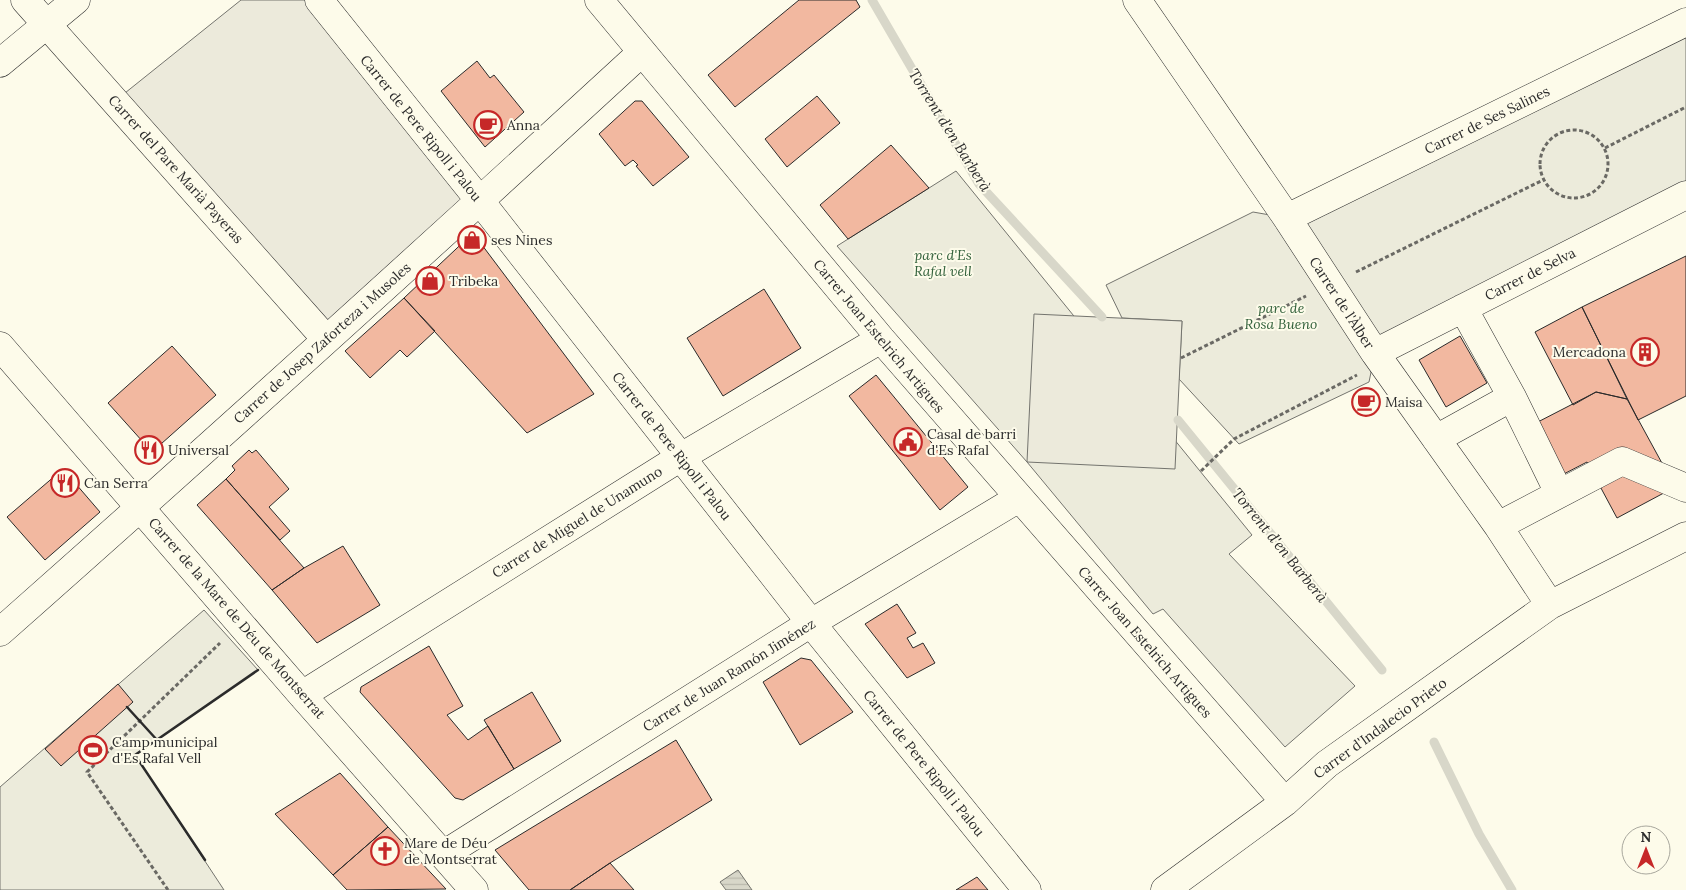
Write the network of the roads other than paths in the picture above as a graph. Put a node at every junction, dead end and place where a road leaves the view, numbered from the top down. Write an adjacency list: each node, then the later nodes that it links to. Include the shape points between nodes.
1 (25, 0): 7 (street, Carrer del Pare Marià Payeras)
2 (76, 0): 7 (street)
3 (319, 0): 11 (street, Carrer de Pere Ripoll i Palou)
4 (599, 0): 8 (street, Carrer Joan Estelrich Artigues)
5 (1137, 0): 12 (street, Carrer de l'Àlber)
6 (1686, 22): 12 (street, Carrer de Ses Salines)
7 (46, 24): 9 (street); 14 (street, Carrer del Pare Marià Payeras)
8 (642, 52): 11 (street, Carrer de Josep Zaforteza i Musoles); 15 (street, Carrer Joan Estelrich Artigues)
9 (0, 63)
10 (1686, 195): 13 (street, Carrer de Selva)
11 (480, 201): 14 (street, Carrer de Josep Zaforteza i Musoles); 20 (street, Carrer de Pere Ripoll i Palou)
12 (1287, 218): 17 (street, Carrer de l'Àlber)
13 (1463, 308): 17 (street, Carrer de Selva); 18 (street)
14 (326, 339): 24 (street, Carrer de Josep Zaforteza i Musoles)
15 (881, 339): 20 (street, Carrer de Miguel de Unamuno); 23 (street, Carrer Joan Estelrich Artigues)
16 (0, 346): 24 (street, Carrer de la Mare de Déu de Montserrat)
17 (1378, 358): 19 (street, Carrer de l'Àlber)
18 (1512, 397): 19 (street); 22 (street)
19 (1436, 439): 25 (street, Carrer de l'Àlber)
20 (681, 457): 28 (street, Carrer de Pere Ripoll i Palou); 30 (street, Carrer de Miguel de Unamuno)
21 (1686, 488): 22 (street, via 1622,462)
22 (1559, 493): 25 (street)
23 (1019, 498): 28 (street, Carrer de Juan Ramón Jiménez); 31 (street, Carrer Joan Estelrich Artigues)
24 (141, 507): 29 (street, Carrer de Josep Zaforteza i Musoles); 30 (street, Carrer de la Mare de Déu de Montserrat)
25 (1498, 526): 27 (street, Carrer de l'Àlber)
26 (1686, 536): 27 (street, Carrer d'Indalecio Prieto)
27 (1550, 605): 31 (street, Carrer d'Indalecio Prieto, via 1327,764)
28 (811, 623): 32 (street, Carrer de Juan Ramón Jiménez); 34 (street, Carrer de Pere Ripoll i Palou)
29 (0, 632)
30 (302, 695): 32 (street, Carrer de la Mare de Déu de Montserrat)
31 (1285, 802): 35 (street, Carrer d'Indalecio Prieto)
32 (443, 855): 33 (street, Carrer de la Mare de Déu de Montserrat)
33 (474, 890)
34 (1027, 890)
35 (1165, 890)

